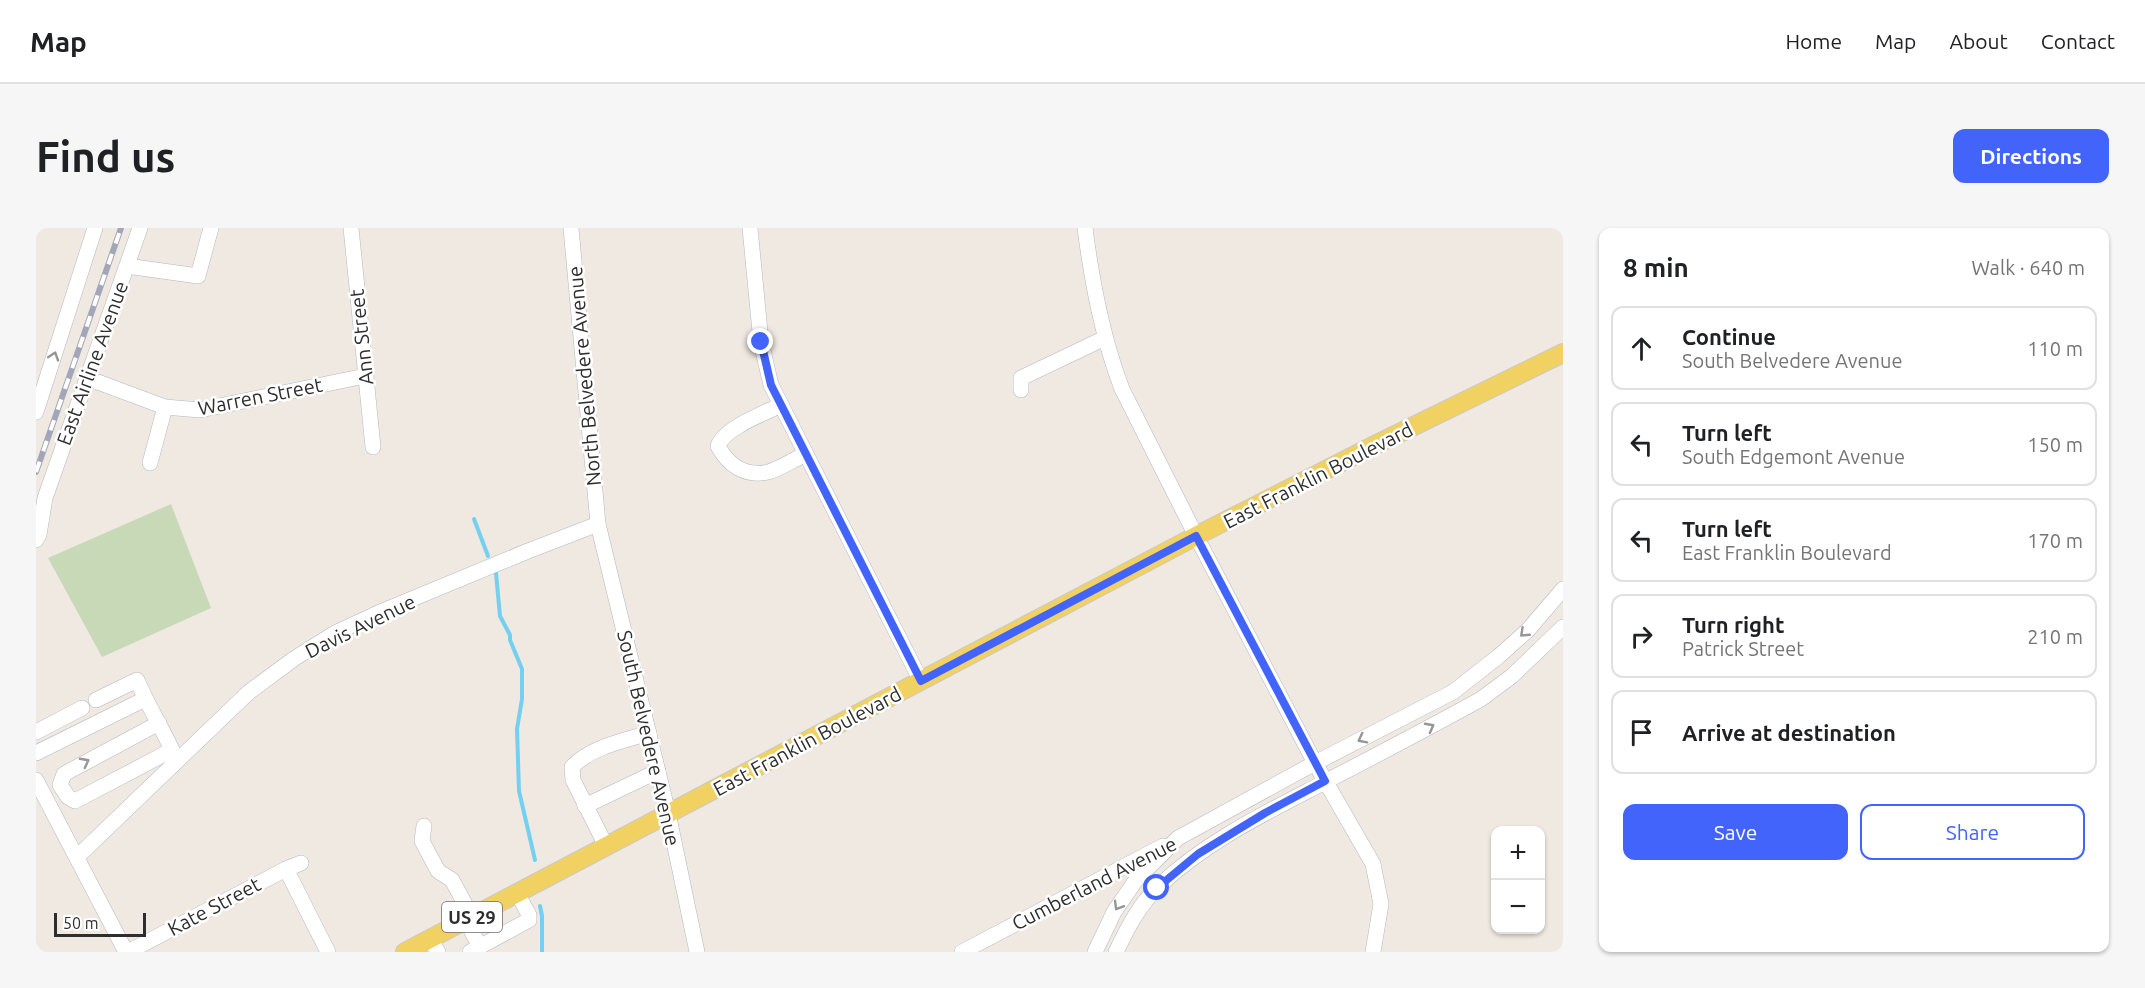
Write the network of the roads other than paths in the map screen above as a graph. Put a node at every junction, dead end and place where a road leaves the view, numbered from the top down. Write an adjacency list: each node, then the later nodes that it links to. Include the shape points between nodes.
1 (95, 228): 14 (street, East Airline Avenue, one-way to 1)
2 (140, 228): 8 (street, East Airline Avenue)
3 (212, 228): 8 (street, via 198,276)
4 (351, 228): 11 (street, Ann Street)
5 (571, 228): 21 (street, North Belvedere Avenue)
6 (750, 228): 15 (street, via 761,342 771,385)
7 (1085, 228): 9 (street)
8 (127, 266): 12 (street, East Airline Avenue)
9 (1105, 338): 13 (street, via 1021,378); 22 (street, via 1130,406)
10 (1563, 353): 22 (main road, East Franklin Boulevard / US 29)
11 (365, 376): 16 (street, Warren Street, via 200,410); 17 (street, Ann Street)
12 (87, 378): 16 (street, Warren Street); 20 (street, East Airline Avenue)
13 (1021, 390)
14 (37, 405)
15 (781, 405): 18 (street); 18 (street, via 734,429 718,446 729,463 744,471 767,472)
16 (165, 407): 19 (street)
17 (373, 447)
18 (806, 453): 26 (street)
19 (150, 463)
20 (40, 492): 23 (street, East Airline Avenue)
21 (598, 524): 32 (street, South Belvedere Avenue); 45 (street, Davis Avenue, via 378,613 295,658 249,692)
22 (1196, 536): 26 (main road, East Franklin Boulevard / US 29); 34 (street)
23 (36, 540)
24 (1563, 589): 34 (street, one-way to 34, via 1528,630 1469,681 1436,702)
25 (1563, 627): 36 (street, one-way to 25, via 1489,694)
26 (921, 681): 40 (main road, East Franklin Boulevard / US 29)
27 (145, 699): 28 (street, via 137,680); 30 (street); 33 (street)
28 (96, 700)
29 (82, 708): 31 (street)
30 (159, 723): 37 (street, one-way to 30, via 64,774); 37 (street, via 172,750 75,801)
31 (36, 732)
32 (649, 733): 35 (street, South Belvedere Avenue); 39 (street, via 600,749 572,768)
33 (36, 753)
34 (1315, 763): 36 (street); 43 (street)
35 (658, 771): 39 (street); 40 (street, South Belvedere Avenue)
36 (1325, 781): 41 (street); 59 (street, via 1373,864 1381,904)
37 (60, 785): 38 (street)
38 (39, 787): 45 (street)
39 (585, 806): 44 (street)
40 (668, 813): 44 (main road, East Franklin Boulevard / US 29); 55 (street, South Belvedere Avenue)
41 (1265, 813): 43 (street, Cumberland Avenue); 58 (street, via 1198,854 1157,888 1133,919)
42 (424, 826): 49 (street, via 422,841 438,871 452,880)
43 (1178, 838): 56 (street, Cumberland Avenue); 57 (street, one-way to 57, via 1136,880 1114,912)
44 (606, 846): 48 (main road, East Franklin Boulevard / US 29)
45 (77, 857): 52 (street)
46 (301, 863): 47 (street, Kate Street)
47 (285, 869): 52 (street, Kate Street); 53 (street)
48 (518, 893): 49 (main road, East Franklin Boulevard / US 29); 51 (street, via 530,920)
49 (469, 918): 50 (main road, East Franklin Boulevard / US 29); 51 (street)
50 (434, 945): 54 (main road, East Franklin Boulevard / US 29)
51 (475, 949)
52 (127, 952)
53 (328, 952)
54 (405, 952)
55 (697, 952)
56 (962, 952)
57 (1095, 952)
58 (1116, 952)
59 (1372, 952)

